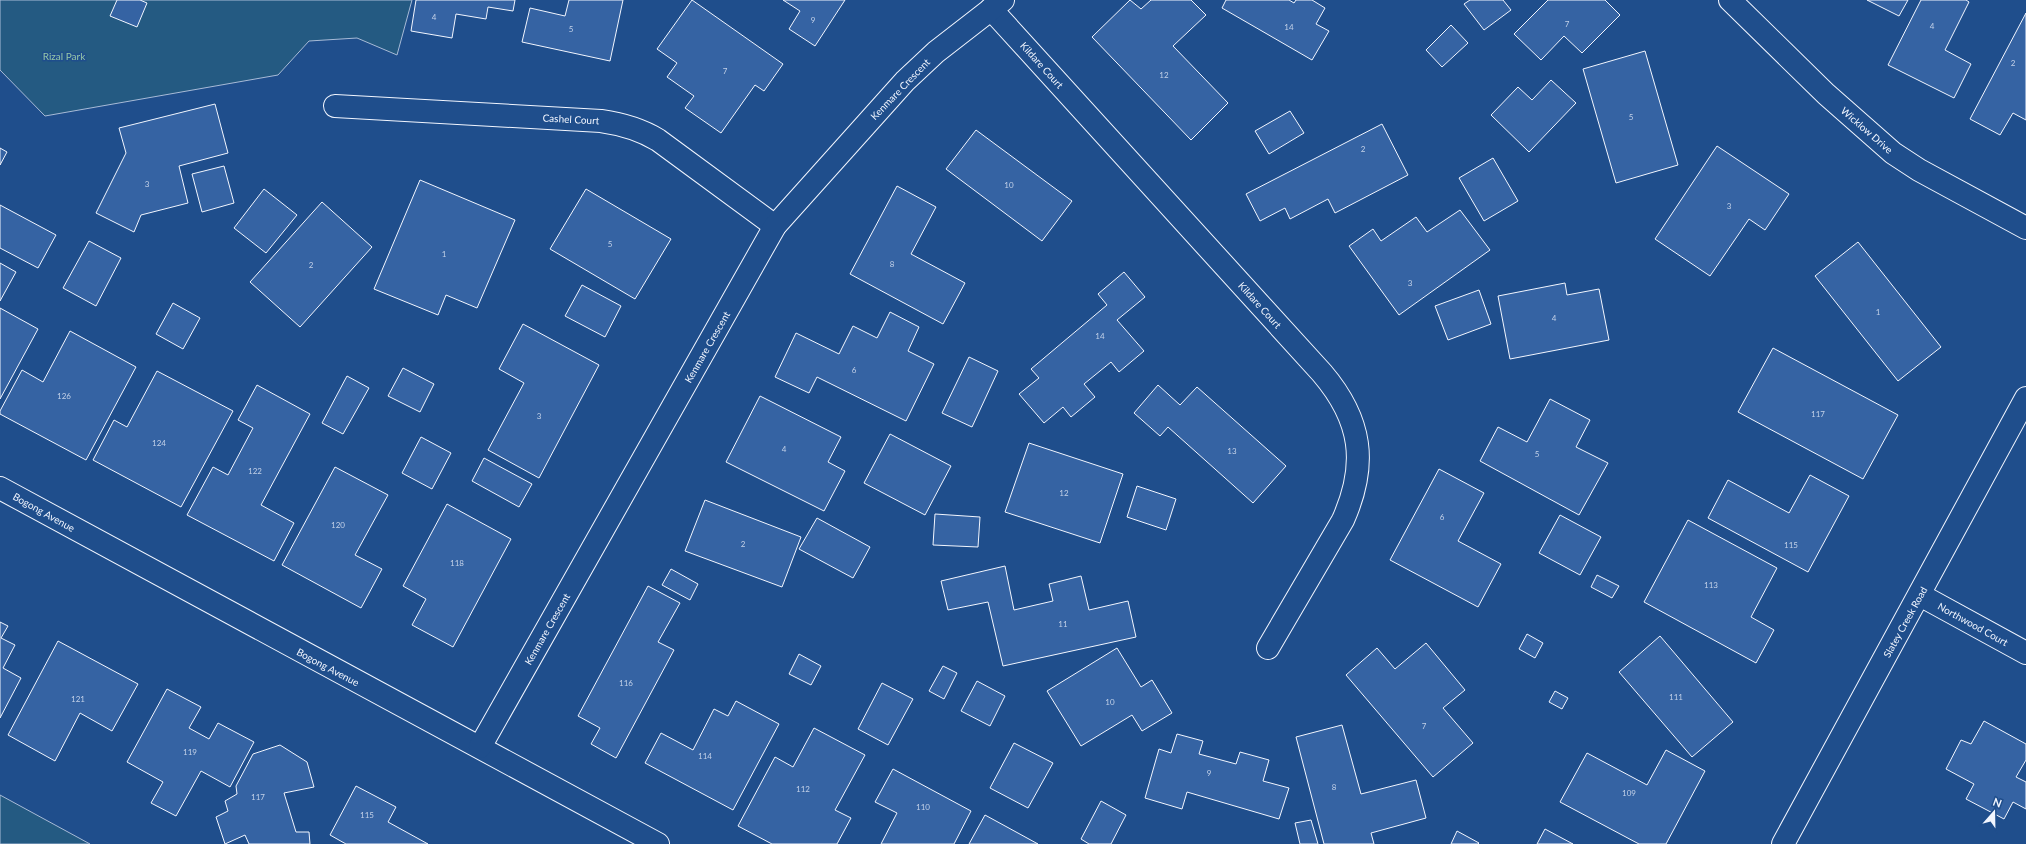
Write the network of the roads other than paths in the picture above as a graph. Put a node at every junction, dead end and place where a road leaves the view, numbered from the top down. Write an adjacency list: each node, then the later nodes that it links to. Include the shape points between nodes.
1 (1730, 0): 5 (street, Wicklow Drive, via 1826,94 1894,153)
2 (997, 4): 4 (street, Kenmare Crescent, via 936,52 905,82); 9 (street, Kildare Court, via 1322,373 1341,396 1351,416 1358,444 1359,462 1352,498 1343,520)
3 (335, 106): 4 (street, Cashel Court, via 593,120 622,124 658,140)
4 (775, 226): 11 (street, Kenmare Crescent)
5 (2026, 228)
6 (2026, 398): 8 (street, Slatey Creek Road)
7 (0, 488): 11 (street, Bogong Avenue)
8 (1920, 595): 10 (street, Northwood Court); 13 (street, Slatey Creek Road)
9 (1268, 648)
10 (2026, 653)
11 (480, 747): 12 (street, Bogong Avenue)
12 (658, 844)
13 (1783, 844)

